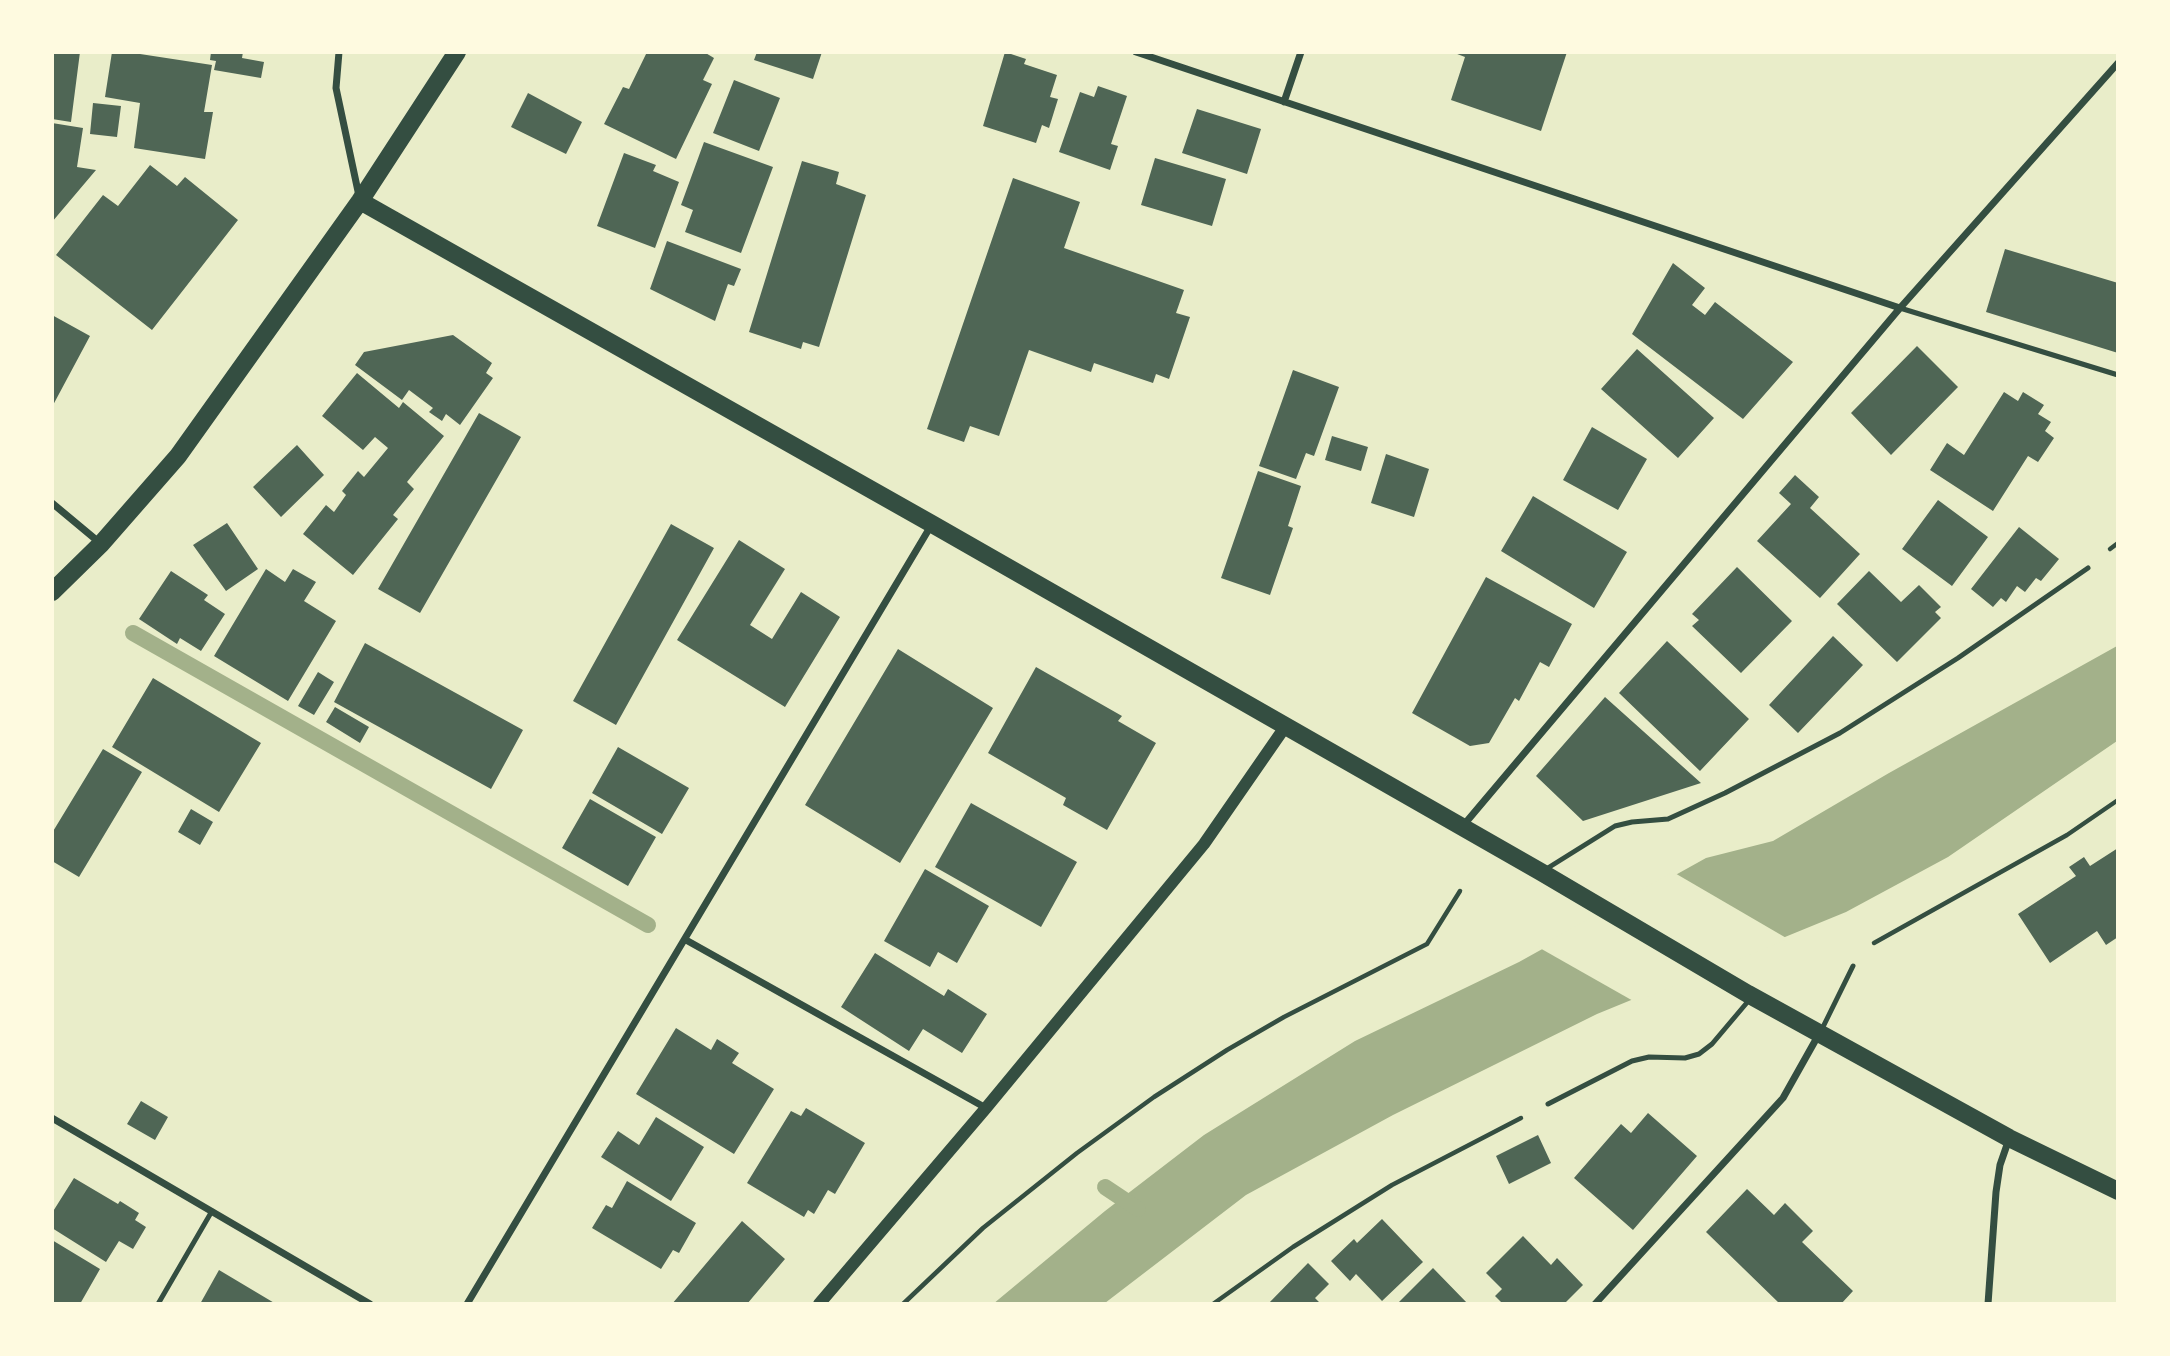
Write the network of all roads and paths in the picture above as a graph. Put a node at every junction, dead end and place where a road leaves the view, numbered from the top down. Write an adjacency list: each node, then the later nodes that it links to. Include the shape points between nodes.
1 (340, 52): 7 (street, via 336,88)
2 (457, 52): 7 (main road)
3 (1136, 52): 6 (street)
4 (1301, 52): 6 (street)
5 (2118, 63): 8 (street)
6 (1284, 102): 8 (street)
7 (360, 201): 11 (main road); 12 (main road, via 178,456)
8 (1900, 308): 9 (lane); 17 (street)
9 (2118, 375)
10 (52, 503): 12 (street)
11 (932, 524): 15 (main road); 20 (street)
12 (101, 544): 14 (main road)
13 (2088, 568): 18 (lane, via 1840,733 1668,819 1615,826)
14 (52, 592)
15 (1285, 727): 17 (main road); 25 (street, via 1204,844)
16 (2118, 800): 21 (path, via 2067,835 1861,950)
17 (1461, 828): 18 (main road)
18 (1541, 872): 22 (main road)
19 (1461, 891): 34 (path, via 1427,944 1284,1017 1154,1097 983,1228)
20 (686, 940): 25 (street); 32 (street)
21 (1853, 966): 23 (lane)
22 (1750, 995): 23 (main road); 24 (lane, via 1699,1054 1632,1060)
23 (1819, 1034): 27 (main road); 36 (street, via 1783,1098)
24 (1548, 1104): 35 (path, via 1392,1185)
25 (986, 1108): 33 (street)
26 (52, 1118): 29 (street)
27 (2009, 1138): 28 (main road); 37 (street, via 1996,1192)
28 (2118, 1191)
29 (212, 1211): 30 (lane); 31 (street)
30 (158, 1304)
31 (370, 1304)
32 (467, 1304)
33 (819, 1304)
34 (903, 1304)
35 (1213, 1304)
36 (1595, 1304)
37 (1988, 1304)

